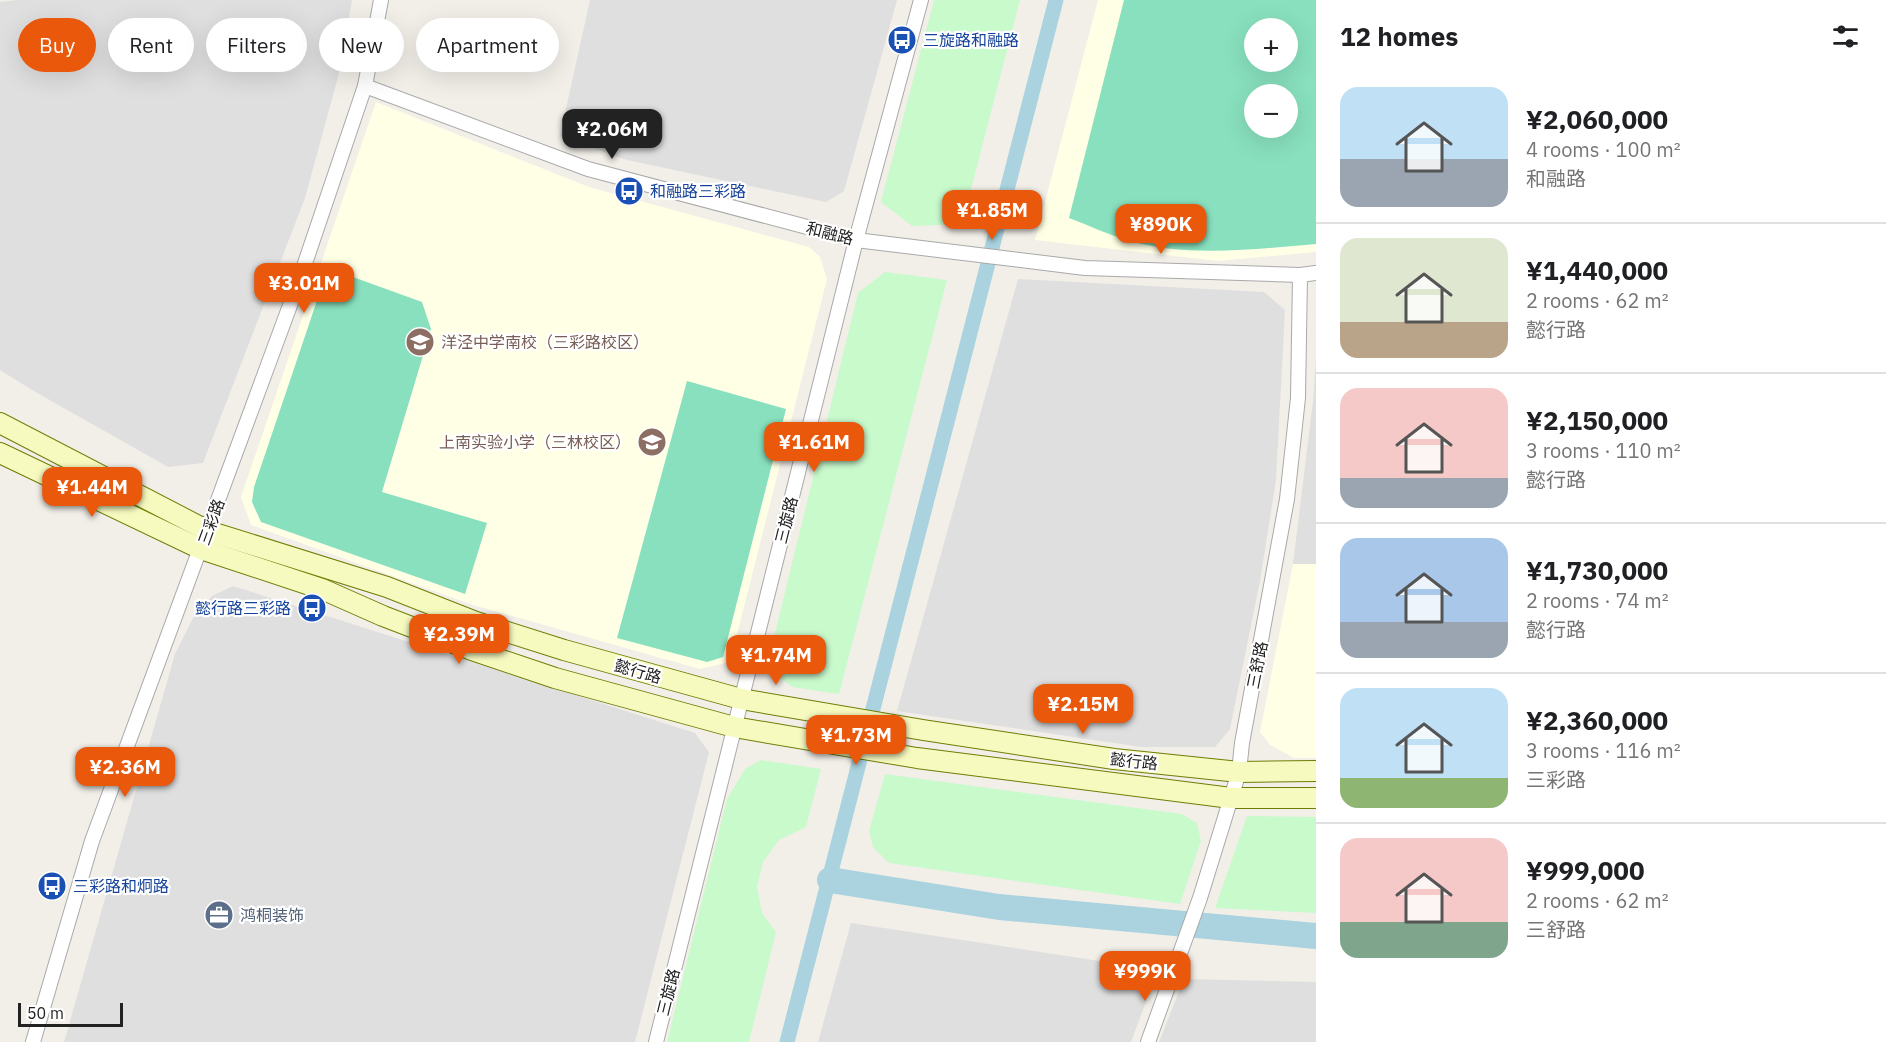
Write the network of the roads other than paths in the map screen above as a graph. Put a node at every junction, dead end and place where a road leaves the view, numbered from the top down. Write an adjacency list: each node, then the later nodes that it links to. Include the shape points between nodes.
1 (381, 0): 3 (street, 三彩路)
2 (921, 0): 4 (street, 三旋路)
3 (365, 86): 4 (street, 和融路, via 588,169); 9 (street, 三彩路)
4 (856, 240): 6 (street, 和融路, via 1085,268); 11 (street, 三旋路)
5 (1316, 273): 6 (street, 和融路)
6 (1300, 275): 14 (street, 三舒路, via 1298,398 1287,499)
7 (0, 423): 9 (street, 懿行路)
8 (0, 453): 10 (street, 懿行路)
9 (208, 531): 10 (street, 三彩路); 11 (street, 懿行路, via 387,587 476,622)
10 (201, 549): 12 (street, 懿行路, via 322,589 469,649 555,678); 17 (street, 三彩路, via 92,841)
11 (741, 699): 12 (street, 三旋路); 14 (street, 懿行路, via 1114,759)
12 (734, 727): 15 (street, 懿行路, via 917,758); 18 (street, 三旋路)
13 (1316, 771): 14 (street, 懿行路)
14 (1239, 772): 15 (street, 三舒路)
15 (1231, 798): 16 (street, 懿行路); 19 (street, 三舒路)
16 (1316, 798)
17 (33, 1042)
18 (656, 1042)
19 (1148, 1042)

